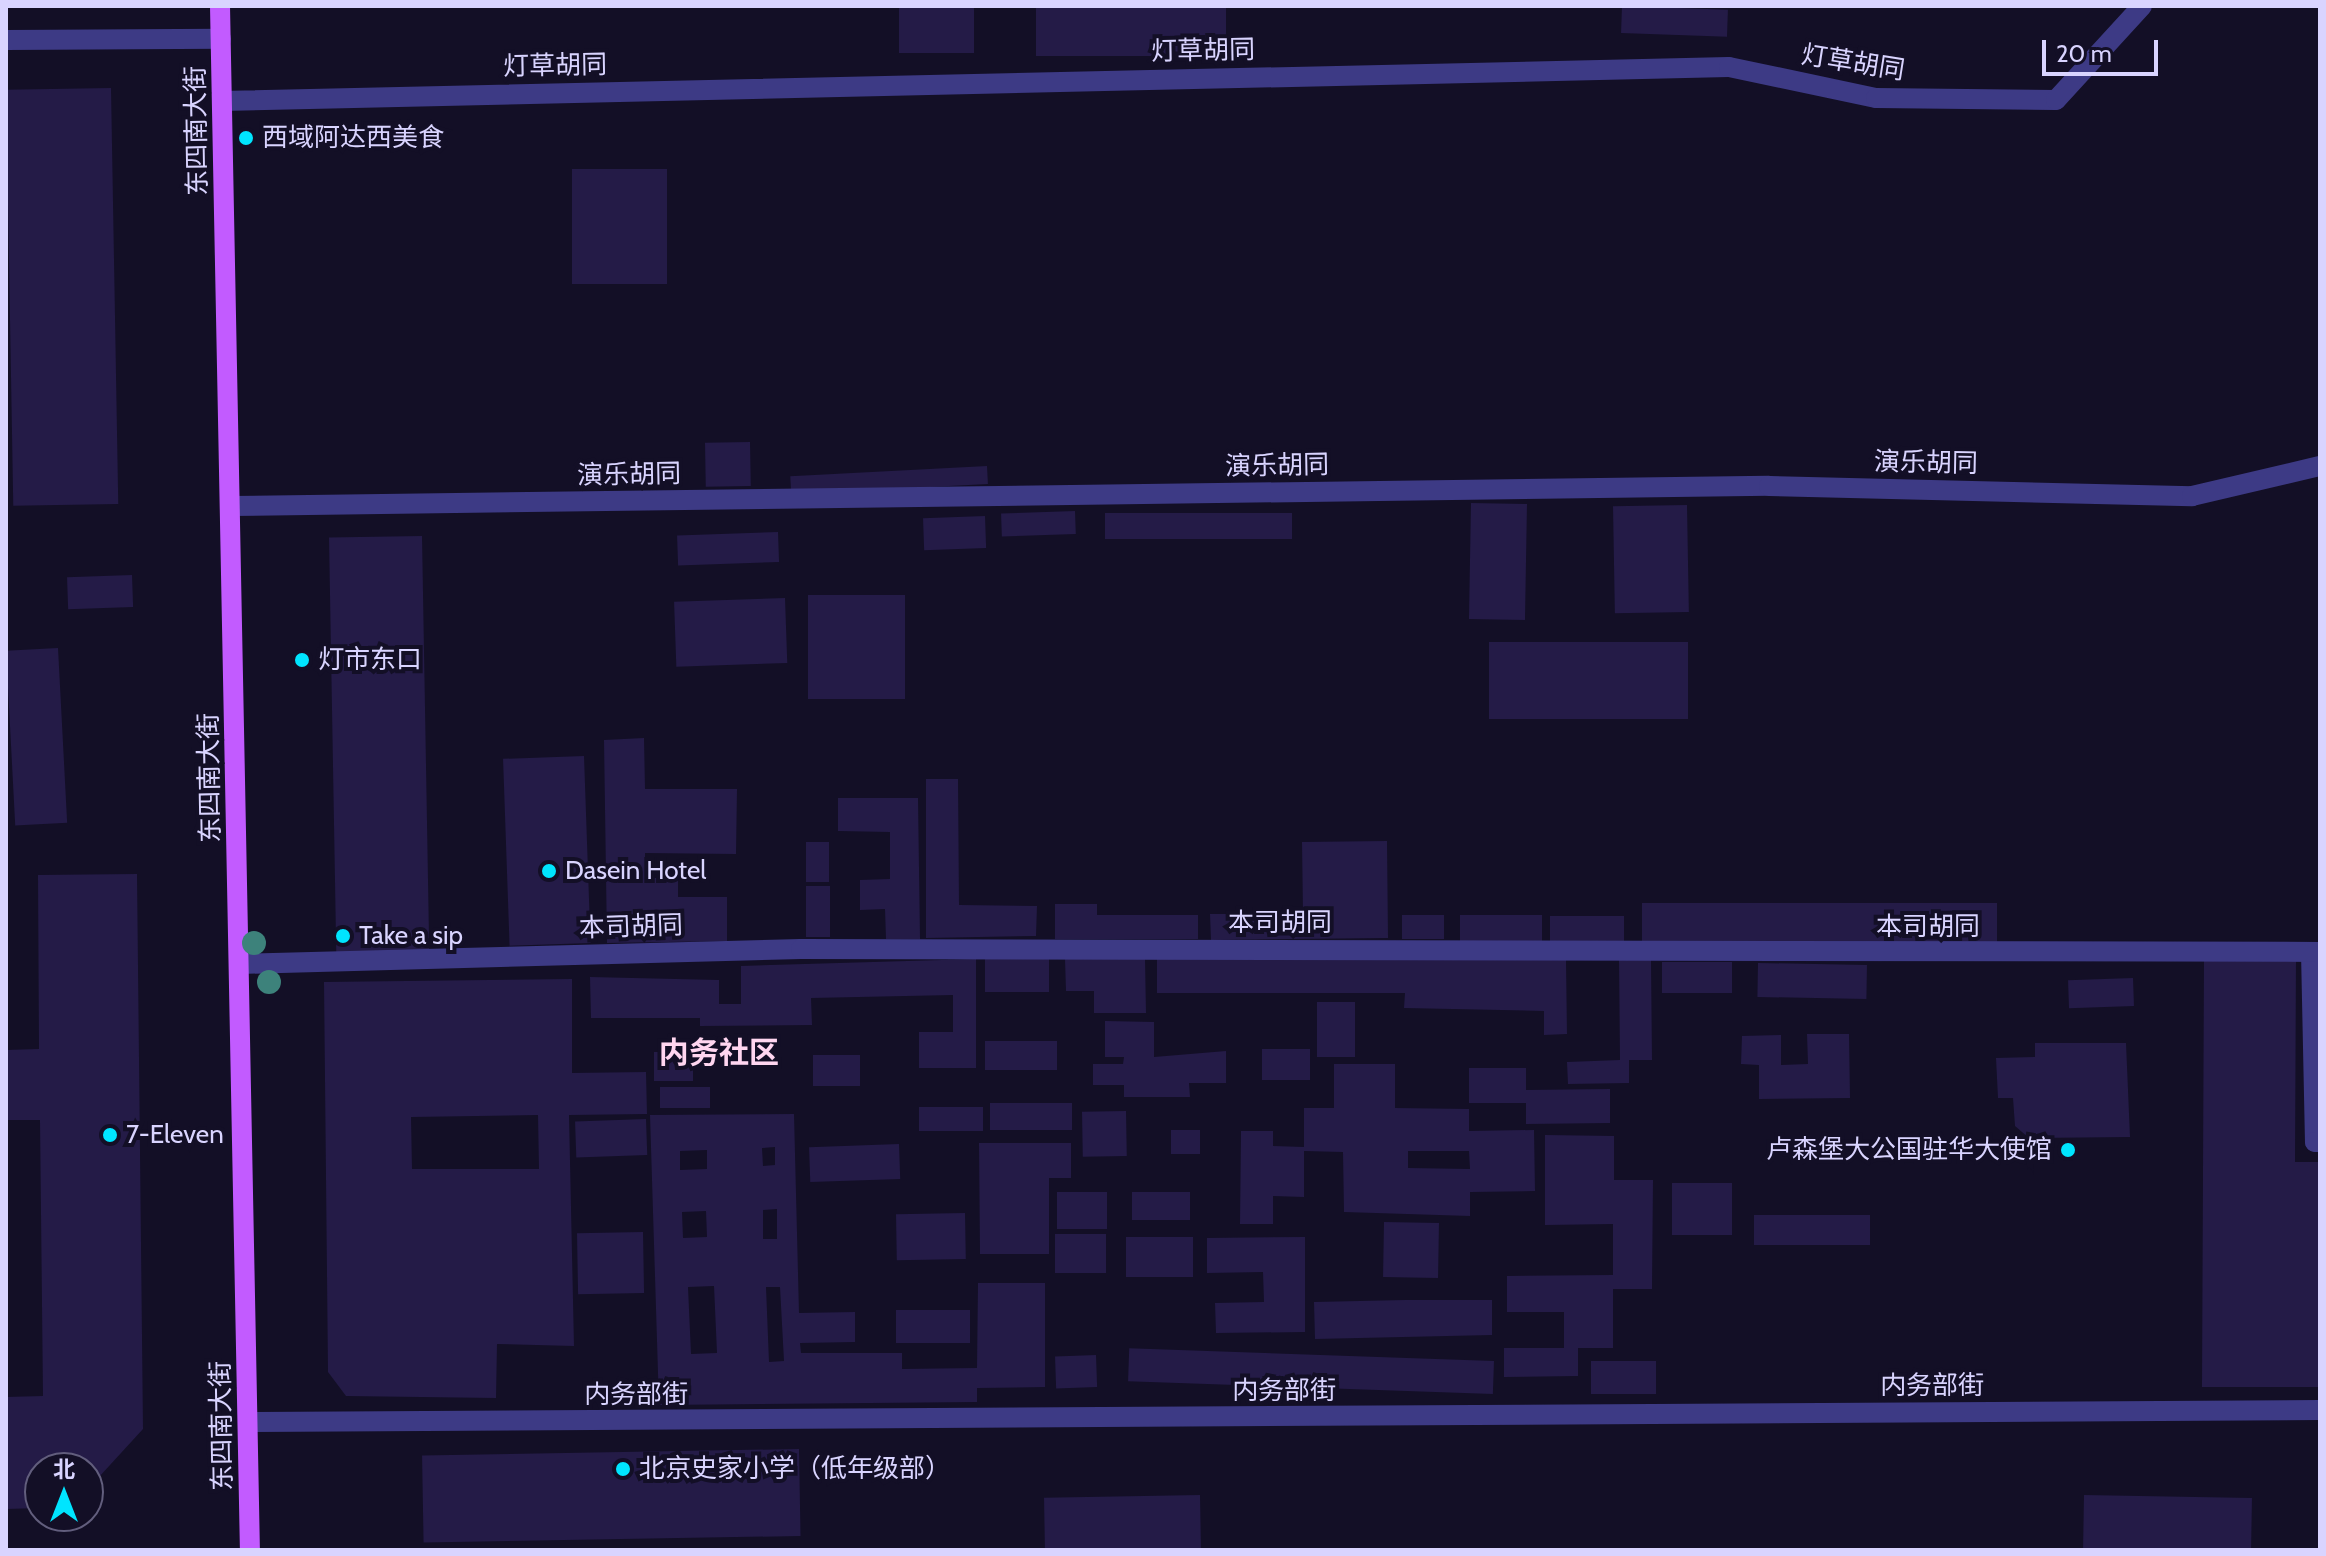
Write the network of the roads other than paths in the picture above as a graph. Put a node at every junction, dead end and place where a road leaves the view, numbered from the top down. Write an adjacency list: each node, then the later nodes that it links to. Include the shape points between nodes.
1 (220, 6): 3 (main road, 东四南大街)
2 (2142, 6): 5 (lane, 灯草胡同, via 2056,100 1876,98 1729,67)
3 (221, 39): 4 (lane); 5 (main road, 东四南大街)
4 (6, 40)
5 (222, 101): 7 (main road, 东四南大街)
6 (2320, 466): 7 (lane, 演乐胡同, via 2192,496 1769,486)
7 (231, 506): 9 (main road, 东四南大街)
8 (2315, 952): 9 (lane, 本司胡同, via 801,949); 10 (lane, via 2315,1142)
9 (240, 964): 12 (main road, 东四南大街)
10 (2320, 1142)
11 (2320, 1410): 12 (lane, 内务部街)
12 (249, 1422): 13 (main road, 东四南大街)
13 (250, 1550)

